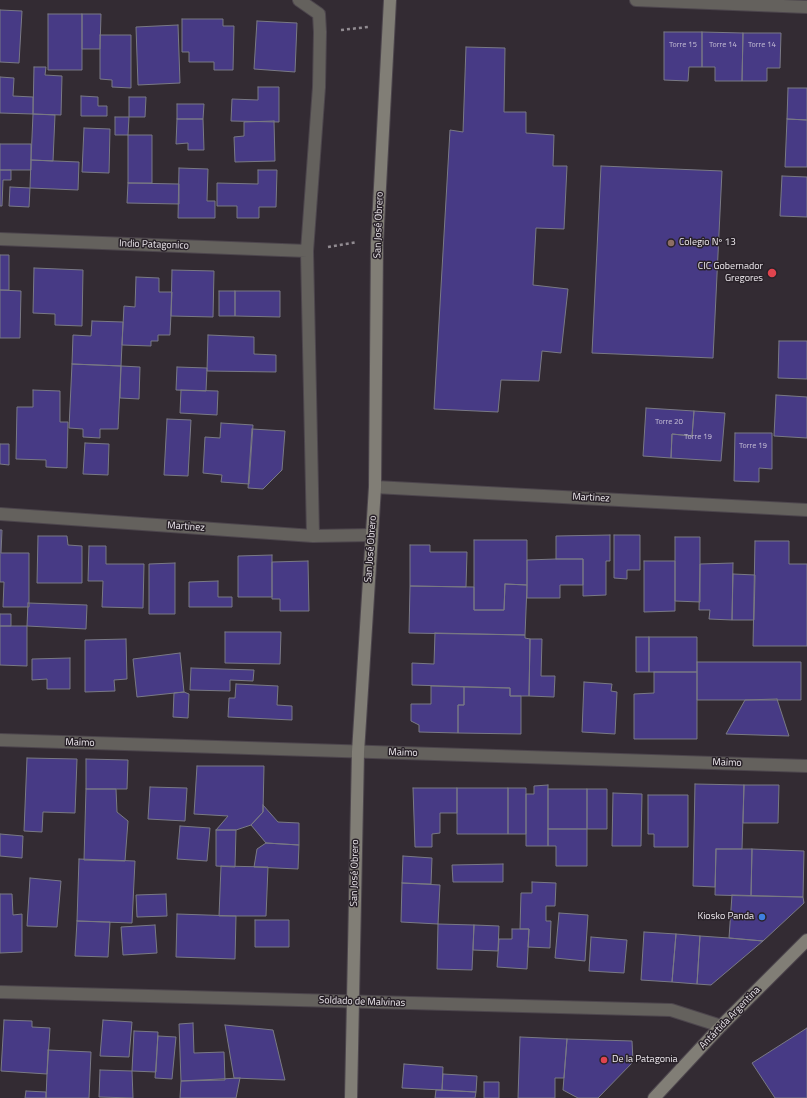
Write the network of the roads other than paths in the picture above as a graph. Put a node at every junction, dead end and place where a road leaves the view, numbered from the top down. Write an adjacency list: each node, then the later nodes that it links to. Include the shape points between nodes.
1 (299, 0): 6 (street, via 319,14 320,32 319,87)
2 (390, 0): 7 (street, San José Obrero, via 377,243)
3 (636, 0): 4 (street)
4 (807, 7)
5 (0, 239): 6 (street, Indio Patagonico)
6 (307, 251): 11 (street)
7 (375, 487): 8 (street, Martinez); 10 (street, San José Obrero)
8 (807, 510)
9 (0, 514): 11 (street, Martinez)
10 (372, 535): 11 (street, Martinez); 13 (street, San José Obrero)
11 (313, 536)
12 (0, 740): 13 (street, Maimo)
13 (358, 752): 14 (street, Maimo); 17 (street, San José Obrero)
14 (807, 766)
15 (807, 940): 18 (street, Antártida Argentina)
16 (0, 992): 17 (street, Soldado de Malvinas)
17 (353, 1002): 18 (street, Soldado de Malvinas, via 671,1010); 19 (street, San José Obrero)
18 (721, 1026): 20 (street, Antártida Argentina)
19 (351, 1098)
20 (654, 1098)

